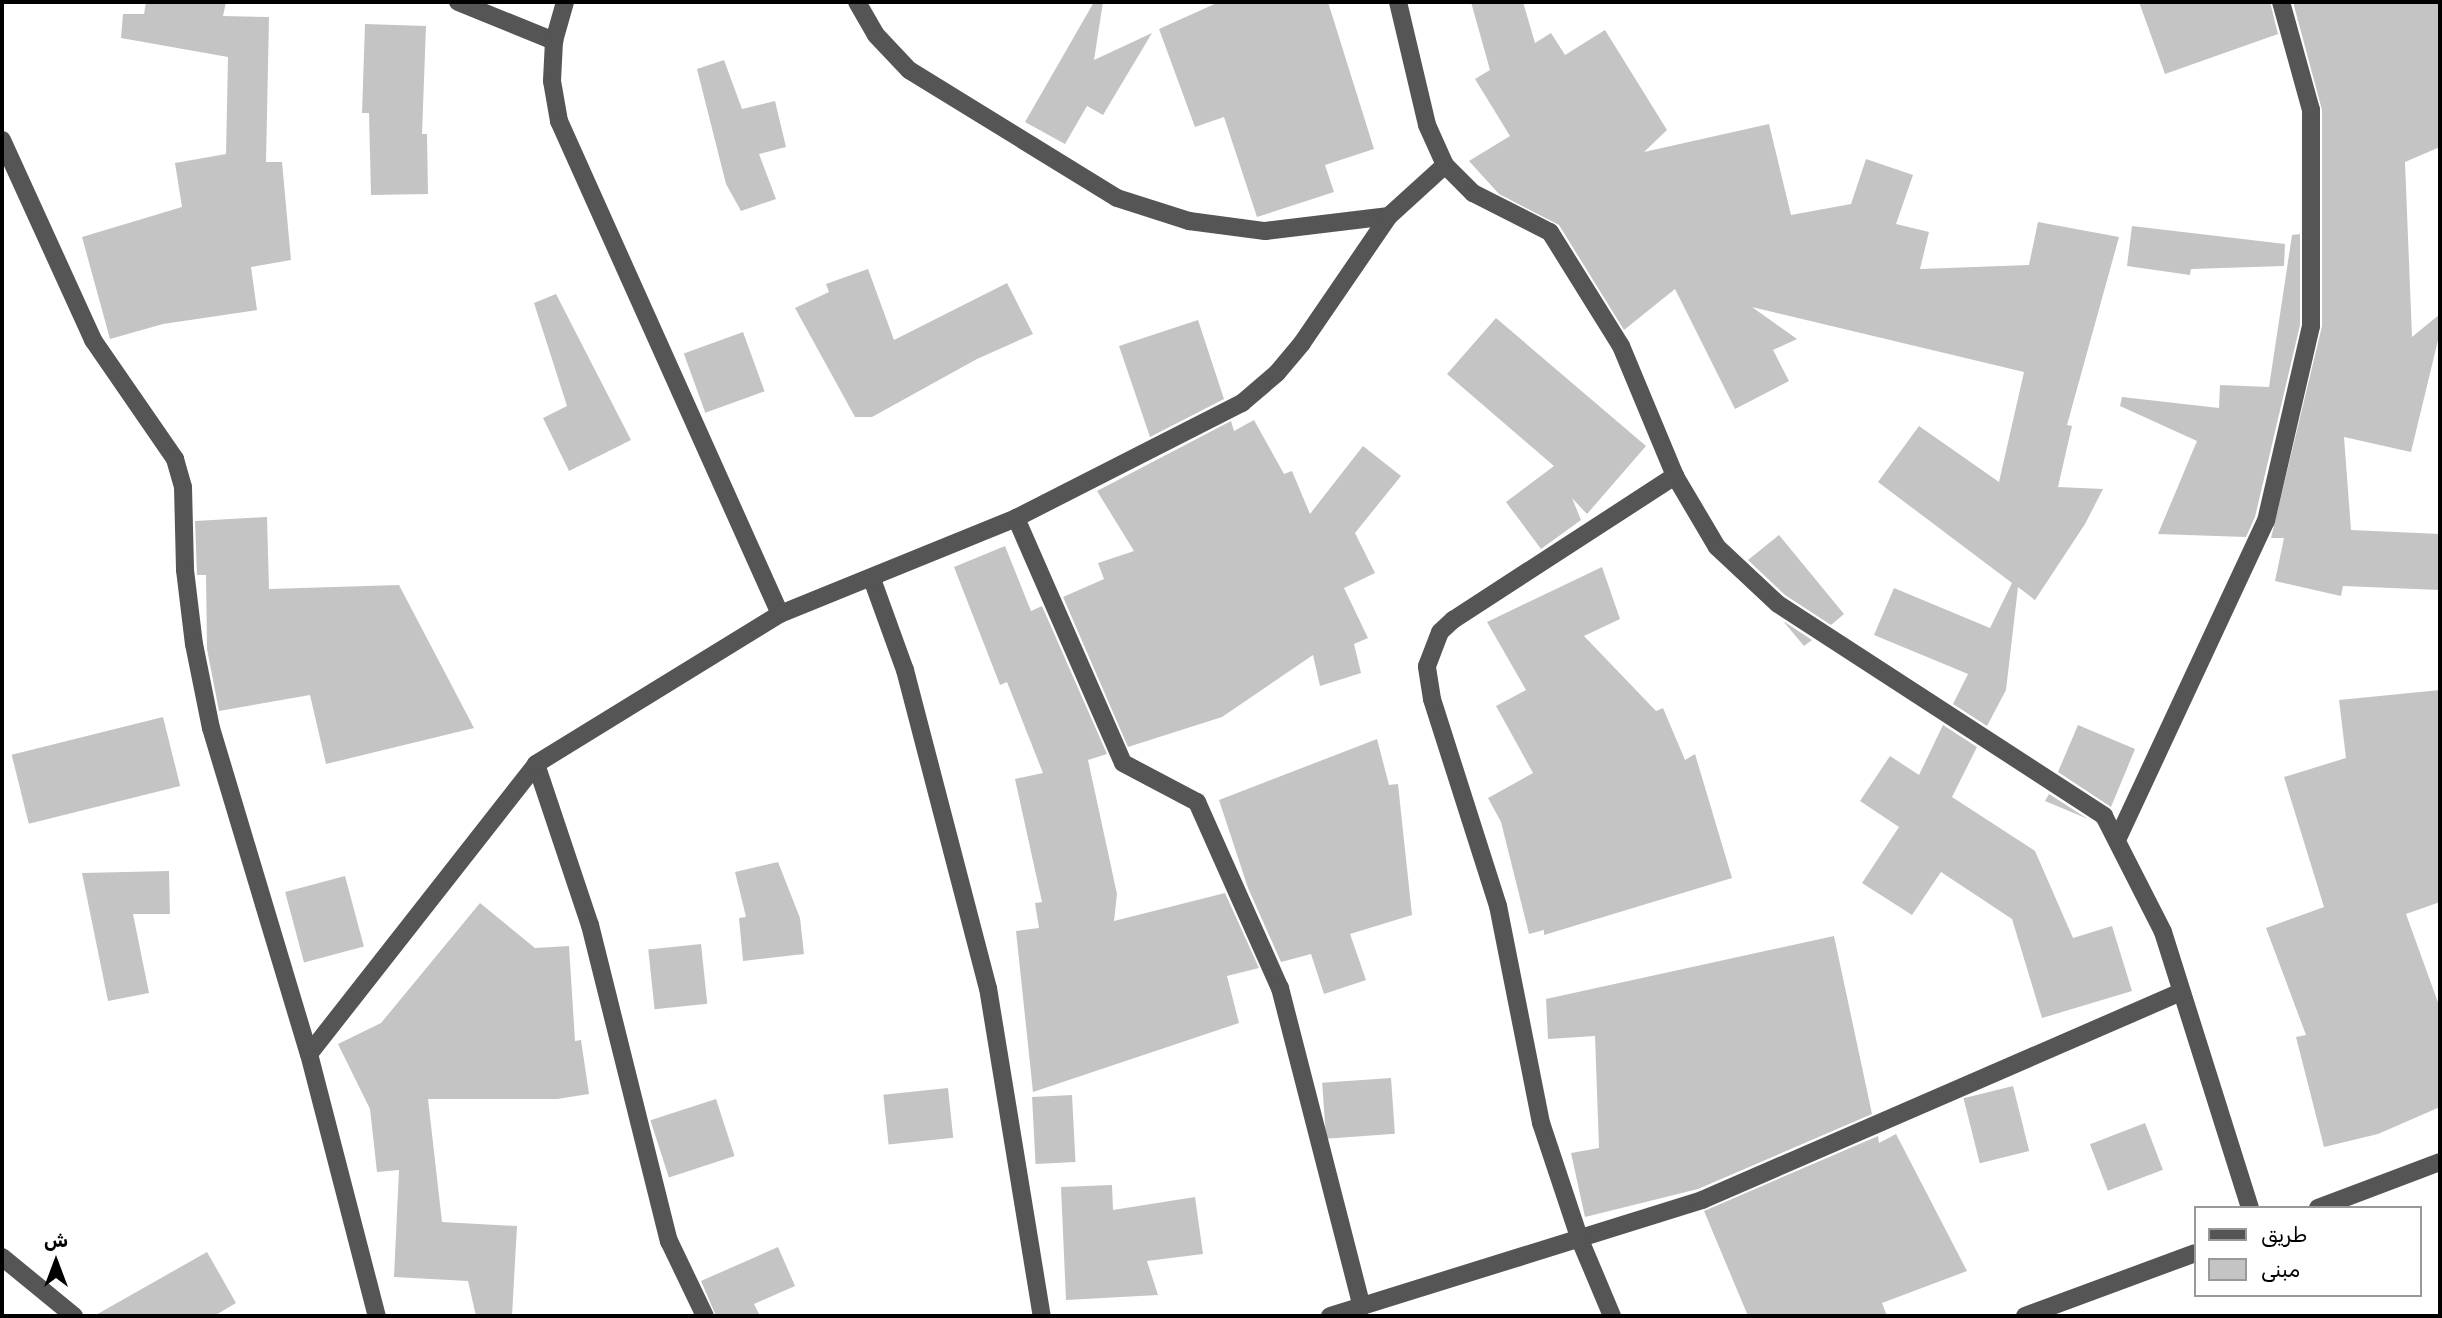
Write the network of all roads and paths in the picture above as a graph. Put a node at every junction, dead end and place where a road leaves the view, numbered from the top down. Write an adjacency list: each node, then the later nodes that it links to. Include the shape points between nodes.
1 (458, 2): 6 (street)
2 (565, 2): 6 (street)
3 (857, 2): 9 (street, via 876,35 909,70 1117,198 1189,221 1265,231)
4 (1398, 2): 8 (street, via 1427,125)
5 (2281, 2): 15 (street, via 2311,110 2311,326 2266,521)
6 (554, 41): 13 (street, via 552,82 559,121)
7 (2, 140): 17 (street, via 93,340 175,459 183,487 184,570 211,728)
8 (1445, 165): 9 (street); 10 (street, via 1473,193 1550,232 1621,346)
9 (1389, 216): 11 (street, via 1302,343 1242,403)
10 (1675, 476): 15 (street, via 1717,547 1778,604 2104,816); 21 (street, via 1453,620 1440,632 1427,666 1432,699 1498,906 1541,1124)
11 (1016, 518): 12 (street); 24 (street, via 1123,763 1197,802 1280,989)
12 (872, 579): 13 (street); 28 (street, via 905,670 977,941)
13 (780, 614): 14 (street)
14 (536, 764): 17 (street); 27 (street, via 590,925 669,1241)
15 (2117, 840): 16 (street, via 2163,932)
16 (2181, 992): 19 (street); 21 (street, via 1702,1200)
17 (309, 1054): 26 (street)
18 (2440, 1163): 20 (street)
19 (2249, 1206)
20 (2323, 1206)
21 (1580, 1240): 24 (street); 30 (street)
22 (2194, 1253): 31 (street)
23 (2, 1257): 25 (street)
24 (1362, 1307): 29 (street)
25 (74, 1316)
26 (377, 1316)
27 (705, 1316)
28 (1042, 1316)
29 (1330, 1316)
30 (1612, 1316)
31 (2025, 1316)

